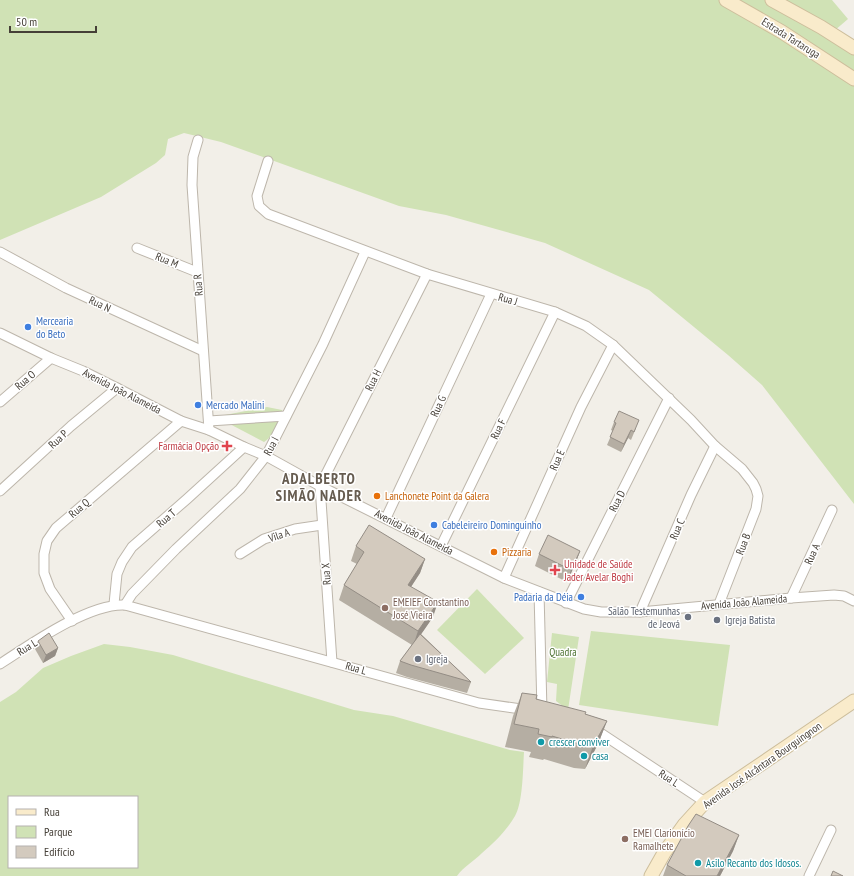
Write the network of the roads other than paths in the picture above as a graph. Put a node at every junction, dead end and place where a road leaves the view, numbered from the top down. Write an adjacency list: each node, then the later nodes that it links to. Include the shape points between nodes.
1 (726, 0): 4 (street, Estrada Tartaruga, via 782,32)
2 (772, 0): 3 (street, Estrada Tartaruga)
3 (854, 48)
4 (854, 79)
5 (198, 140): 10 (street, Rua R, via 192,172)
6 (268, 161): 9 (street, Rua J, via 257,196 262,210)
7 (137, 248): 10 (street, Rua M)
8 (0, 252): 16 (street, Rua N, via 66,288)
9 (365, 252): 11 (street, Rua J); 21 (street, Rua I, via 323,344)
10 (197, 272): 16 (street, Rua R)
11 (427, 274): 12 (street, Rua J); 28 (street, Rua H)
12 (491, 294): 13 (street, Rua J); 31 (street, Rua G)
13 (555, 312): 15 (street, Rua J, via 586,326); 33 (street, Rua F)
14 (0, 333): 17 (street, Avenida João Alameida)
15 (613, 345): 19 (street, Rua J); 35 (street, Rua E, via 581,407)
16 (203, 351): 23 (street, Rua R)
17 (51, 358): 18 (street, Avenida João Alameida); 20 (street, Rua O)
18 (117, 388): 22 (street, Avenida João Alameida); 29 (street, Rua P)
19 (669, 398): 24 (street, Rua J); 39 (street, Rua D)
20 (0, 402)
21 (286, 416): 23 (street); 26 (street, Rua I)
22 (182, 421): 23 (street, Avenida João Alameida); 44 (street, Rua Q, via 49,536 44,554 44,573 50,589)
23 (209, 426): 25 (street, Avenida João Alameida)
24 (715, 446): 27 (street, Rua J); 43 (street, Rua C)
25 (244, 447): 26 (street, Avenida João Alameida); 40 (street, Rua T, via 132,547 117,574)
26 (266, 456): 28 (street, Avenida João Alameida); 42 (street, Rua I, via 240,489 176,549 132,594)
27 (753, 483): 41 (street, Rua B, via 758,496 756,509)
28 (320, 486): 31 (street, Avenida João Alameida); 32 (street, Rua X)
29 (0, 491)
30 (832, 510): 37 (street, Rua A)
31 (386, 518): 33 (street, Avenida João Alameida)
32 (322, 525): 34 (street, Vila A, via 264,539); 45 (street, Rua X)
33 (441, 546): 35 (street, Avenida João Alameida)
34 (240, 554)
35 (504, 578): 36 (street, Avenida João Alameida)
36 (539, 592): 39 (street, Avenida João Alameida); 45 (street, Rua L, via 546,712 480,703)
37 (791, 598): 38 (street, Avenida João Alameida, via 837,595); 41 (street, Avenida João Alameida)
38 (854, 601)
39 (566, 603): 43 (street, Avenida João Alameida, via 601,612)
40 (114, 604): 42 (street, Rua L); 44 (street, Rua L)
41 (719, 604): 43 (street, Avenida João Alameida)
42 (125, 605): 45 (street, Rua L)
43 (640, 612)
44 (72, 621): 46 (street, Rua L)
45 (332, 662)
46 (0, 664)
47 (854, 701): 49 (street, Avenida José Alcântara Bourguingnon)
48 (582, 722): 49 (street, Rua L)
49 (706, 802): 51 (street, Avenida José Alcântara Bourguingnon, via 684,825)
50 (831, 830): 52 (street)
51 (651, 876)
52 (809, 876)

